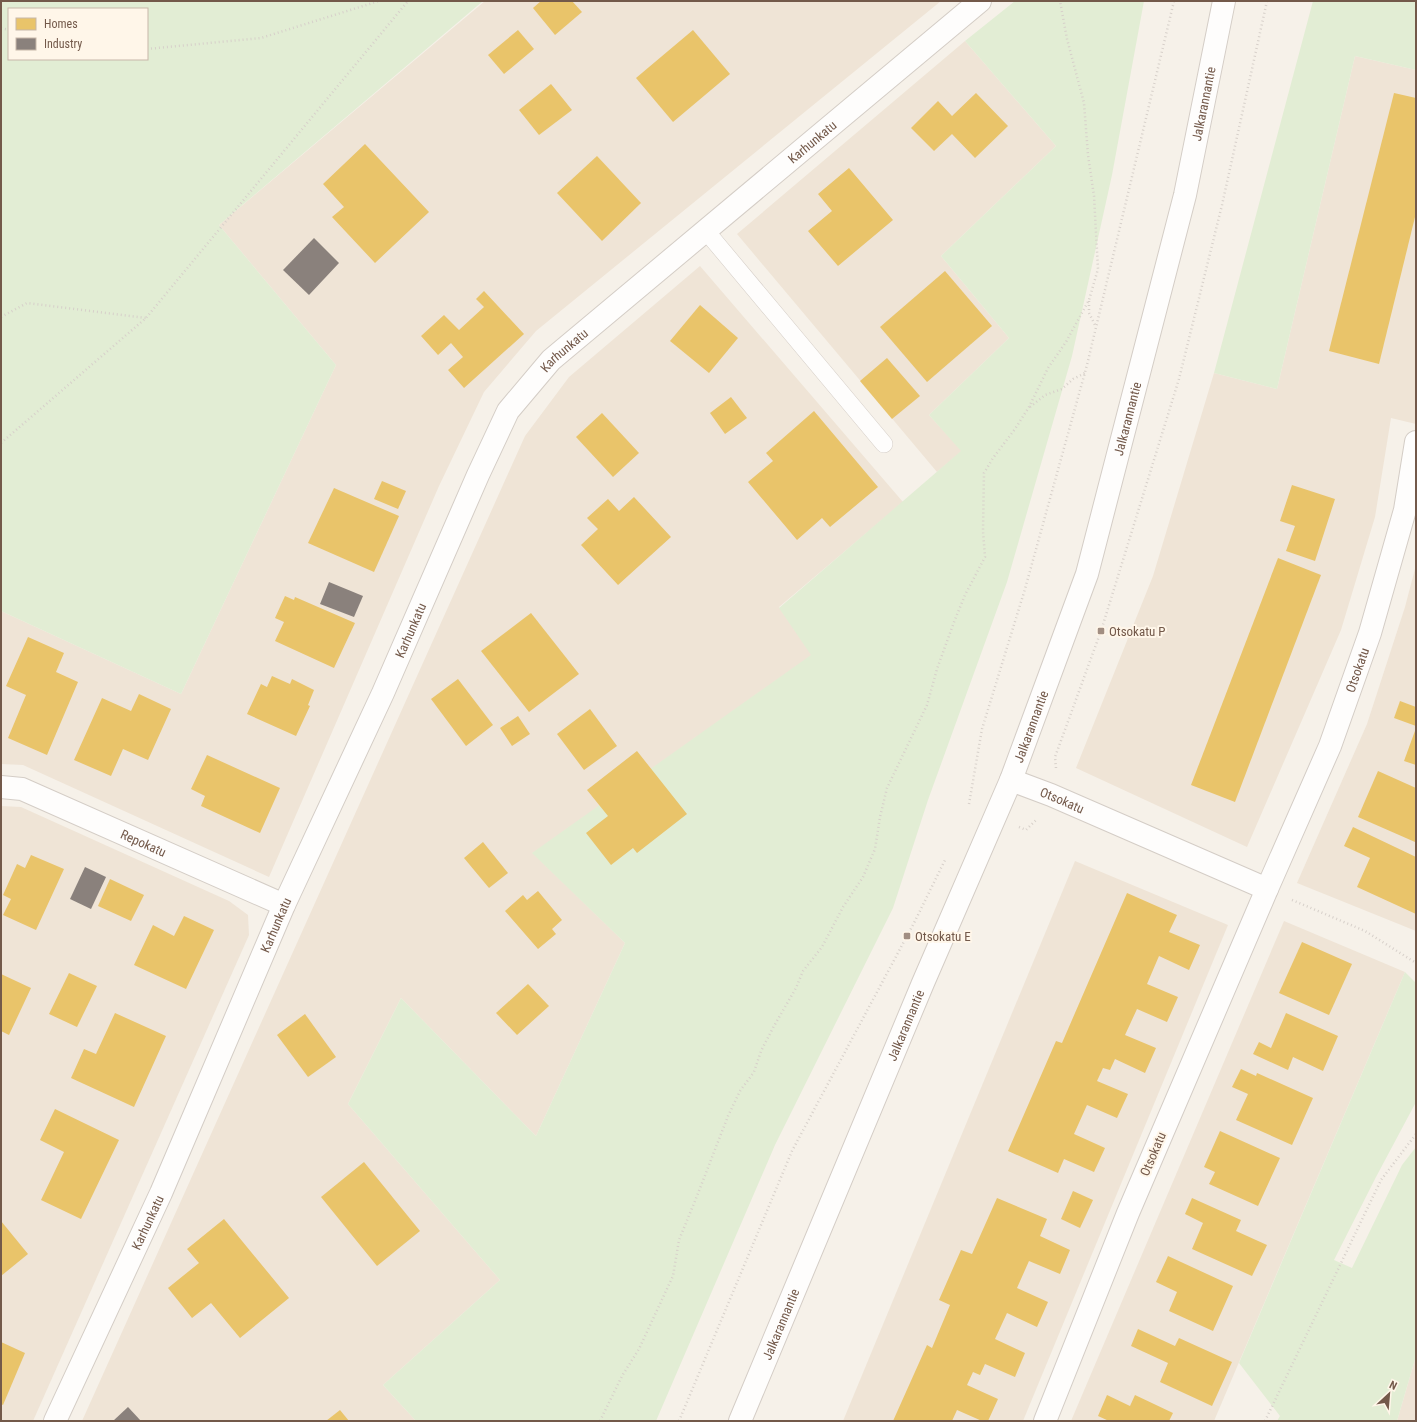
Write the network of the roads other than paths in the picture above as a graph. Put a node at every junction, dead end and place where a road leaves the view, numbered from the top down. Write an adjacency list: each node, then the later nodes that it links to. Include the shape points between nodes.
1 (980, 1): 3 (street, Karhunkatu)
2 (1224, 1): 6 (street, Jalkarannantie, via 1185,195 1087,574)
3 (706, 230): 5 (lane); 9 (street, Karhunkatu, via 551,360 508,411 383,693)
4 (1416, 442): 8 (street, Otsokatu, via 1405,510 1370,633 1330,746)
5 (884, 444)
6 (1011, 780): 8 (street, Otsokatu); 11 (street, Jalkarannantie)
7 (1, 787): 9 (street, Repokatu, via 22,789)
8 (1267, 889): 12 (street, Otsokatu, via 1128,1213)
9 (284, 905): 10 (street, Karhunkatu, via 161,1193)
10 (55, 1421)
11 (740, 1421)
12 (1045, 1421)

